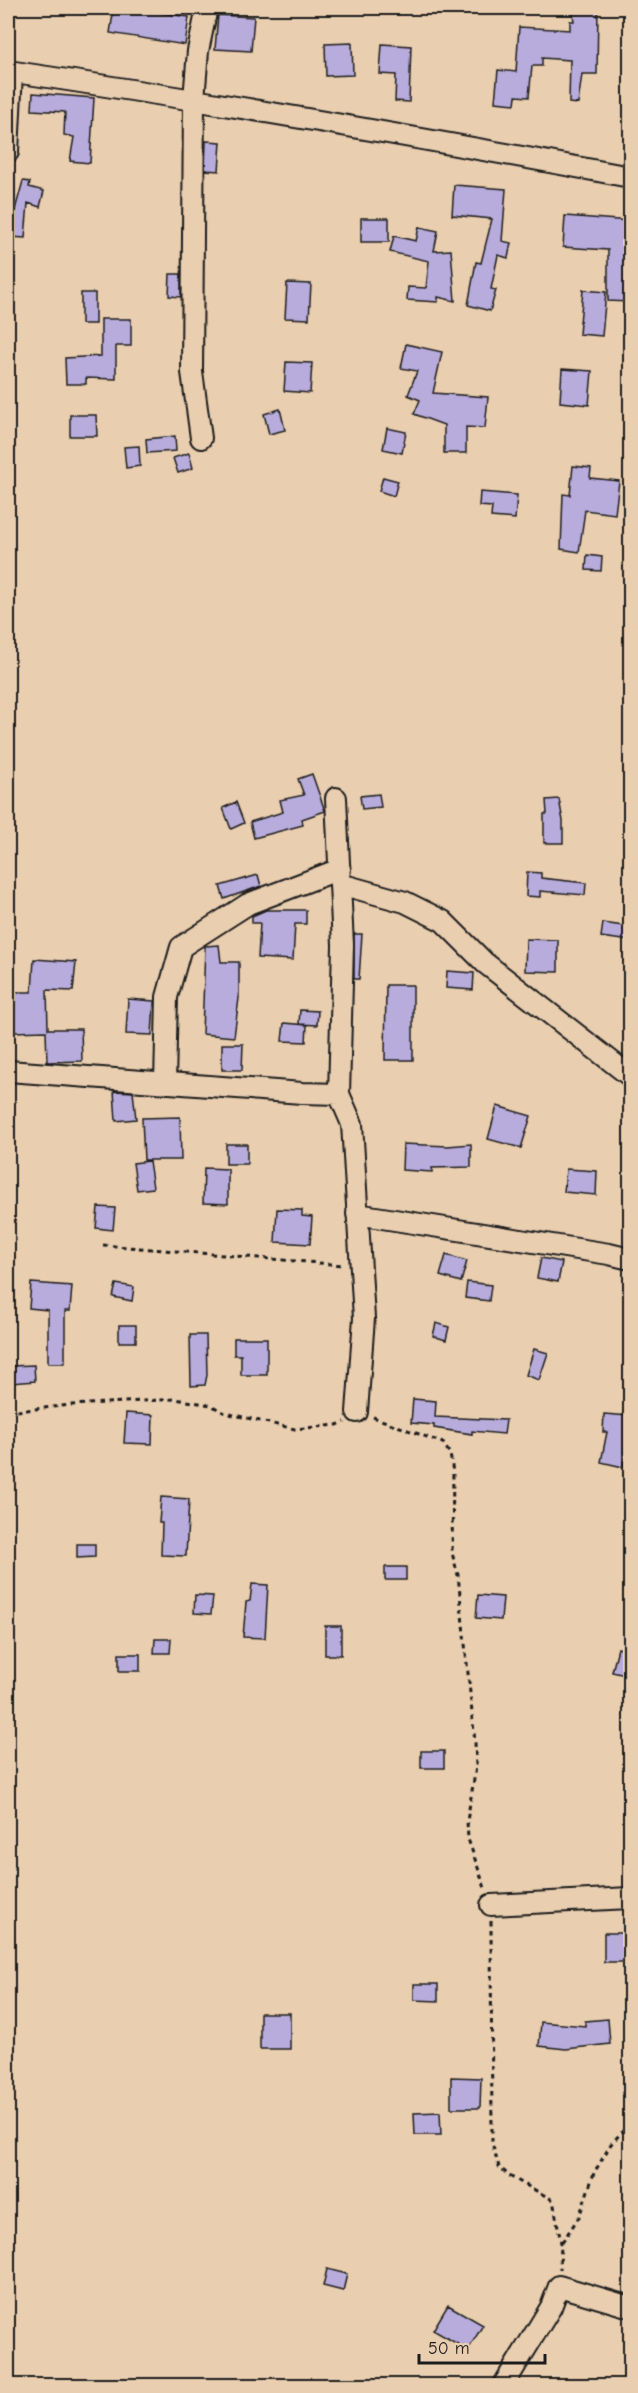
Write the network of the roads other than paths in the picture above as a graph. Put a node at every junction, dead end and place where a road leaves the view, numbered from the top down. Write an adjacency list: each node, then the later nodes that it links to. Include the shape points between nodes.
1 (207, 8): 3 (street)
2 (10, 71): 3 (street); 4 (street)
3 (194, 99): 5 (street); 6 (street, via 192,372)
4 (8, 152)
5 (630, 177)
6 (201, 438)
7 (336, 798): 8 (street)
8 (340, 876): 10 (street, via 443,921 485,963); 11 (street, via 248,904 181,947 167,997); 12 (street, via 343,945)
9 (8, 1071): 11 (street)
10 (630, 1076)
11 (165, 1083): 12 (street)
12 (339, 1094): 13 (street, via 352,1124)
13 (357, 1214): 14 (street); 15 (street, via 364,1318)
14 (630, 1259)
15 (357, 1412)
16 (630, 1898): 17 (street)
17 (491, 1905)
18 (630, 2307): 19 (street, via 559,2286 551,2307)
19 (503, 2385)

